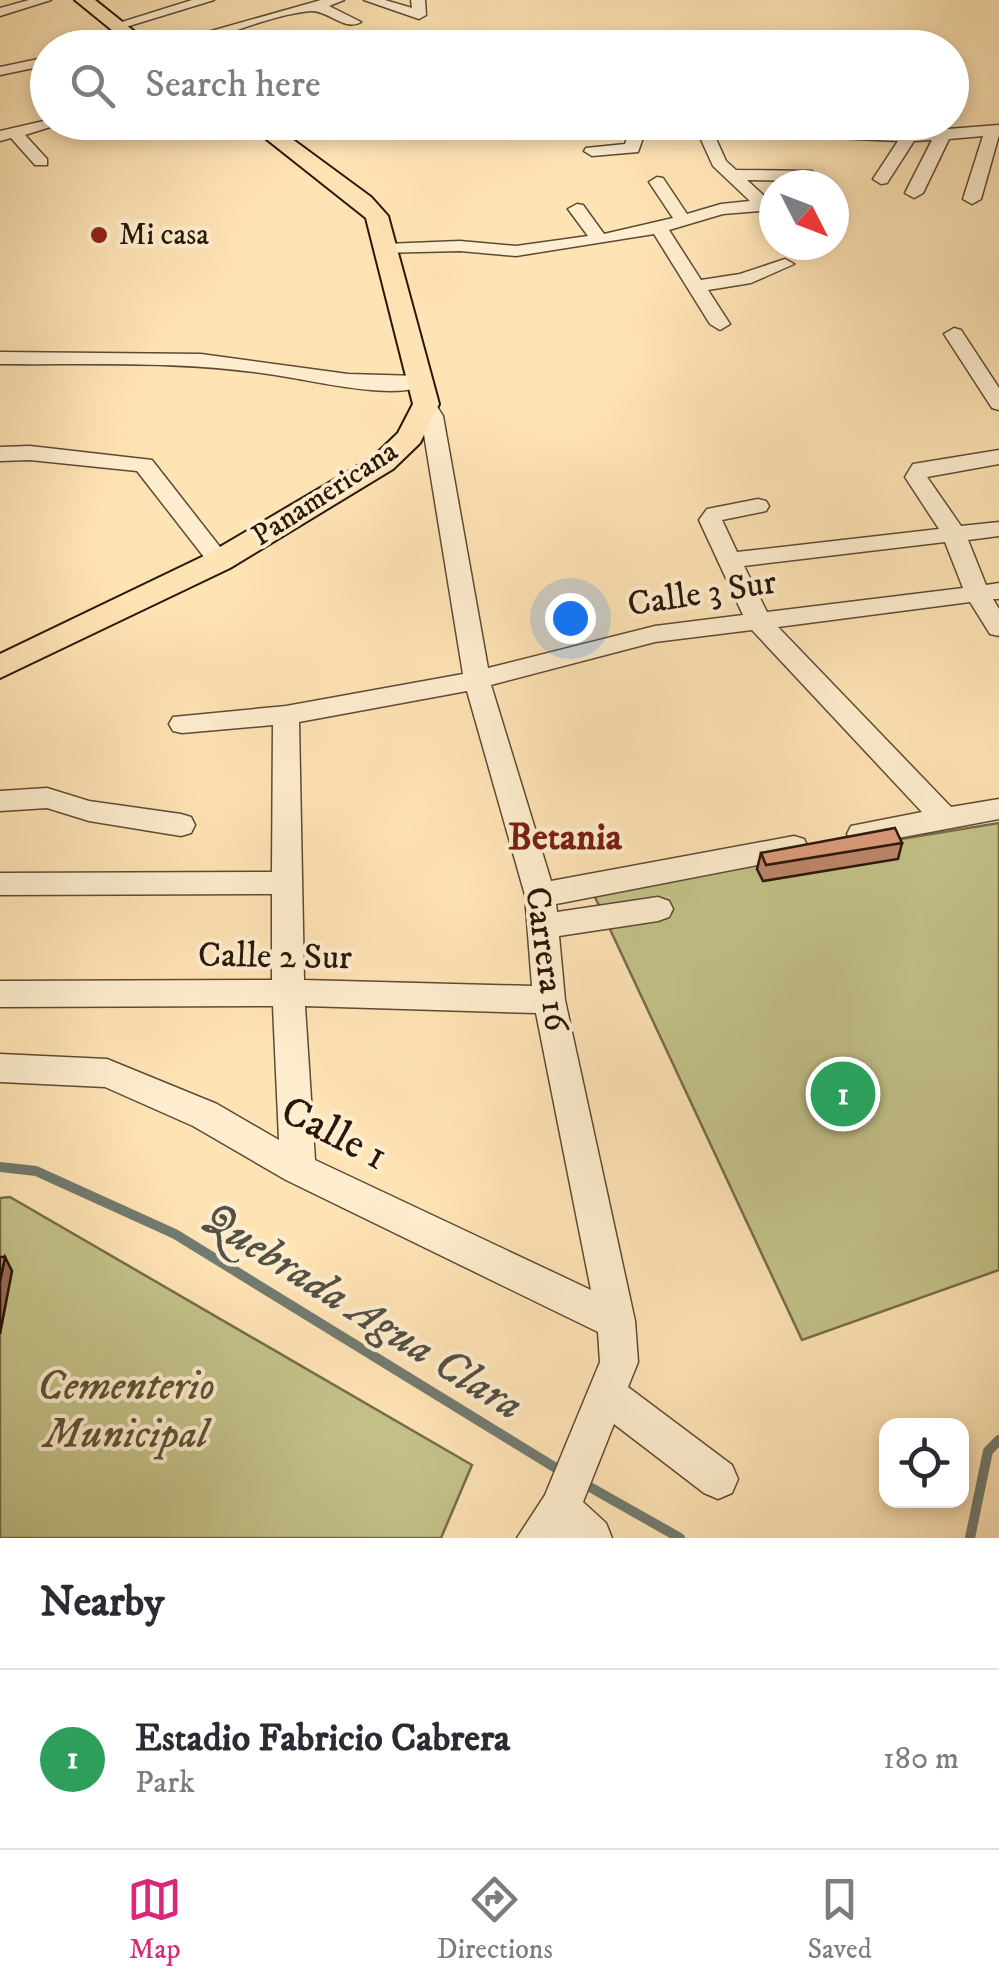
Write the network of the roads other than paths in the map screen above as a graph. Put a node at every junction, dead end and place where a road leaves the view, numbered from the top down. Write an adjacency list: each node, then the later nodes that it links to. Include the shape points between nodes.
1 (44, 0): 8 (street)
2 (207, 0): 10 (street)
3 (338, 0): 7 (street)
4 (371, 0): 5 (street, via 420,15)
5 (418, 0)
6 (90, 1): 10 (main road)
7 (316, 6): 9 (street); 12 (street)
8 (1, 11)
9 (354, 22)
10 (116, 26): 11 (main road)
11 (122, 30)
12 (215, 30)
13 (30, 65): 14 (street)
14 (0, 70)
15 (996, 131): 17 (street); 30 (street)
16 (8, 134): 24 (street)
17 (969, 134)
18 (278, 140): 35 (main road, via 374,211)
19 (634, 140): 23 (street, via 632,149)
20 (714, 140): 25 (street, via 719,163)
21 (896, 140): 27 (street)
22 (941, 140): 29 (street)
23 (592, 151)
24 (41, 162)
25 (731, 175): 26 (street); 32 (street, via 768,209)
26 (759, 176)
27 (881, 179)
28 (657, 182): 32 (street)
29 (914, 193)
30 (972, 199)
31 (577, 209): 34 (street)
32 (682, 219): 33 (street)
33 (659, 228): 34 (street); 37 (street)
34 (600, 240): 35 (street, via 516,251)
35 (385, 249): 41 (main road)
36 (785, 264): 37 (street)
37 (699, 286): 38 (street)
38 (720, 324)
39 (954, 334): 42 (street)
40 (0, 358): 41 (street, via 226,362)
41 (423, 393): 49 (main road, Panamericana, via 410,437 382,463); 54 (street, Carrera 16)
42 (999, 404)
43 (0, 454): 49 (street, via 144,465)
44 (999, 458): 47 (street, via 921,469 916,477)
45 (758, 506): 48 (street, via 710,520)
46 (999, 529): 47 (street)
47 (952, 532): 48 (street); 50 (street)
48 (730, 560): 51 (street)
49 (219, 561): 53 (main road, Panamericana)
50 (988, 592): 51 (street, Calle 3 Sur); 52 (street)
51 (759, 622): 54 (street, Calle 3 Sur, via 655,634); 59 (street)
52 (999, 628)
53 (0, 667)
54 (477, 680): 55 (street, Calle 3 Sur); 63 (street, Carrera 16)
55 (286, 715): 56 (street, Calle 3 Sur); 61 (street)
56 (182, 724)
57 (0, 802): 60 (street, via 47,798)
58 (999, 809): 59 (street)
59 (945, 818): 63 (street)
60 (180, 825)
61 (286, 883): 62 (street, Calle 2 Sur); 66 (street)
62 (0, 884)
63 (540, 895): 65 (street, Carrera 16)
64 (658, 909): 65 (street)
65 (543, 926): 68 (street, Carrera 16)
66 (288, 993): 67 (street, Calle 2 Sur); 68 (street, Calle 2 Sur); 70 (street)
67 (0, 994)
68 (549, 1000): 71 (street, Carrera 16)
69 (0, 1068): 70 (street, Calle 1, via 107,1073 204,1115)
70 (298, 1170): 71 (street, Calle 1)
71 (616, 1321): 72 (street, Carrera 16, via 619,1362)
72 (599, 1412): 73 (street); 74 (street, Carrera 16)
73 (718, 1478)
74 (556, 1512): 75 (street, Carrera 16)
75 (591, 1538)

